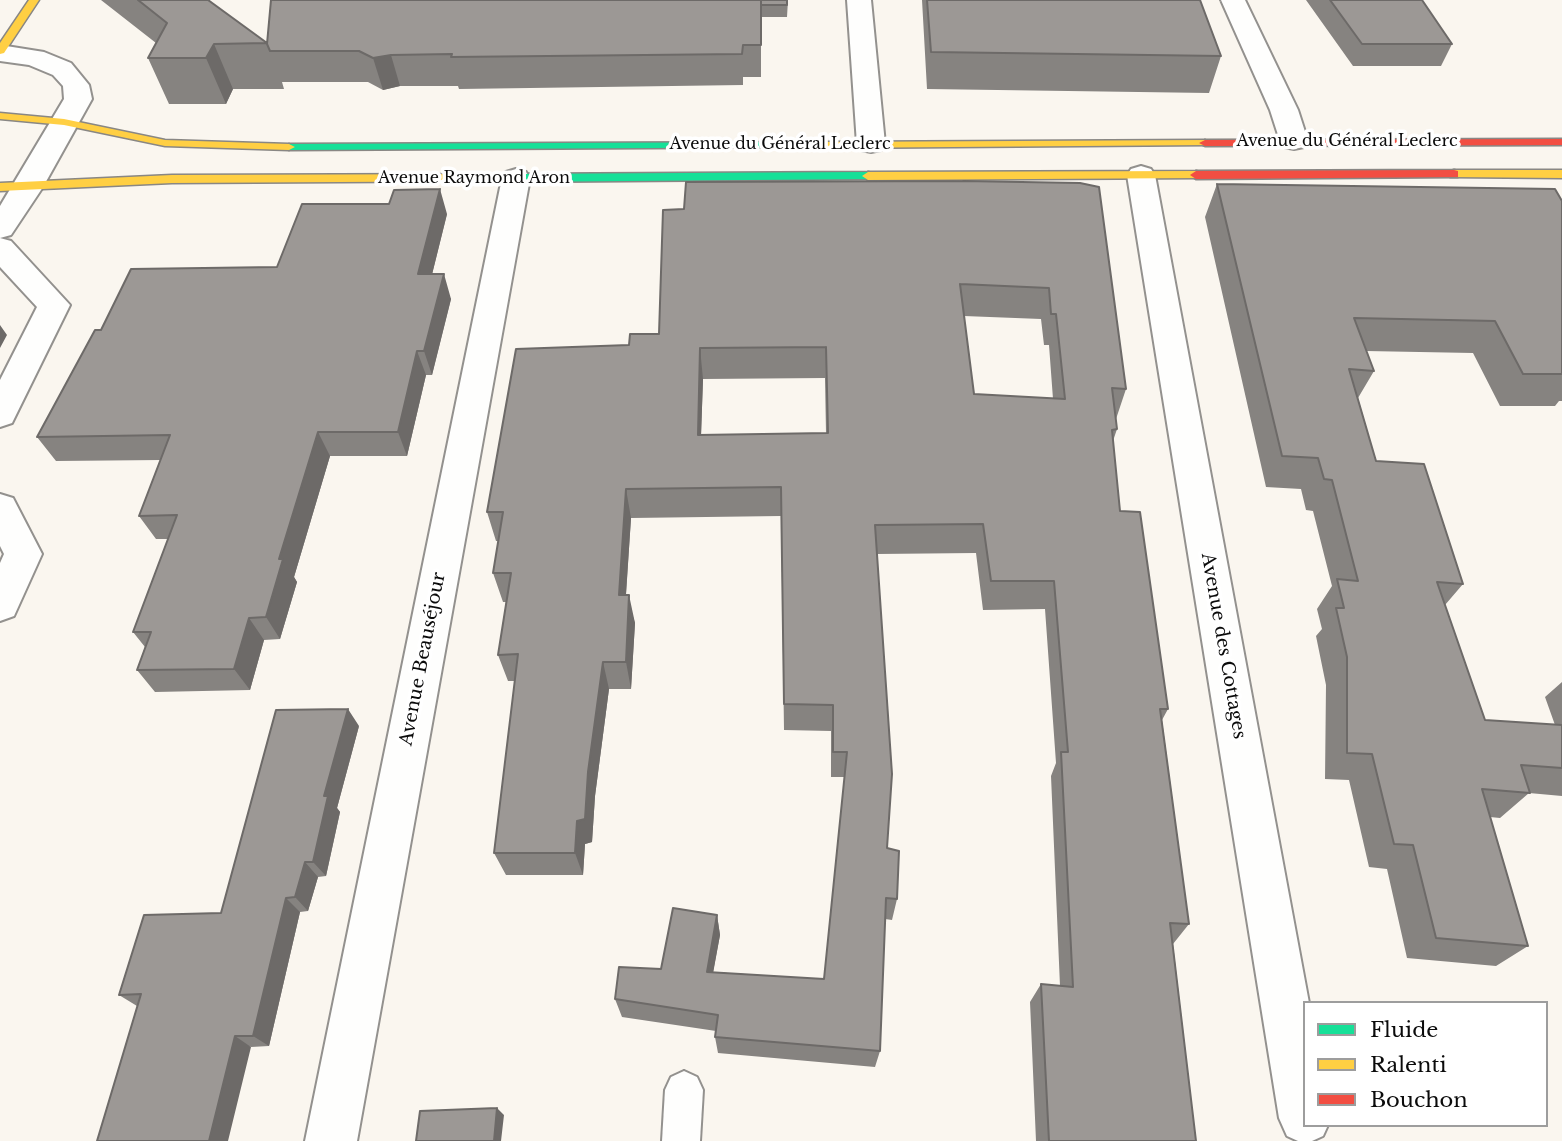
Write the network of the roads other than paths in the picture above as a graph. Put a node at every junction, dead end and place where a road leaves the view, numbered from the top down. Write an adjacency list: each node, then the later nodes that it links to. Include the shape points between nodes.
1 (34, 0): 4 (main road)
2 (859, 0): 9 (street)
3 (1233, 0): 7 (street)
4 (0, 52): 6 (street, via 62,69 76,85 78,99)
5 (0, 116): 6 (main road, Avenue du Général Leclerc)
6 (64, 122): 9 (main road, Avenue du Général Leclerc, via 165,143 236,147); 14 (street)
7 (1294, 141): 8 (main road, Avenue du Général Leclerc); 9 (main road, Avenue du Général Leclerc)
8 (1562, 142)
9 (871, 144)
10 (1562, 174): 11 (main road, Avenue du Général Leclerc)
11 (1141, 175): 12 (main road, Avenue du Général Leclerc); 21 (street, Avenue des Cottages)
12 (947, 176): 13 (main road, Avenue Raymond Aron)
13 (516, 178): 14 (main road, Avenue Raymond Aron, via 172,179); 22 (street, Avenue Beauséjour)
14 (14, 187): 15 (street)
15 (0, 228)
16 (0, 248): 17 (street, via 54,305)
17 (0, 414)
18 (0, 508): 19 (street, via 23,554)
19 (0, 605)
20 (684, 1090): 23 (lane)
21 (1303, 1106)
22 (331, 1141)
23 (681, 1141)

